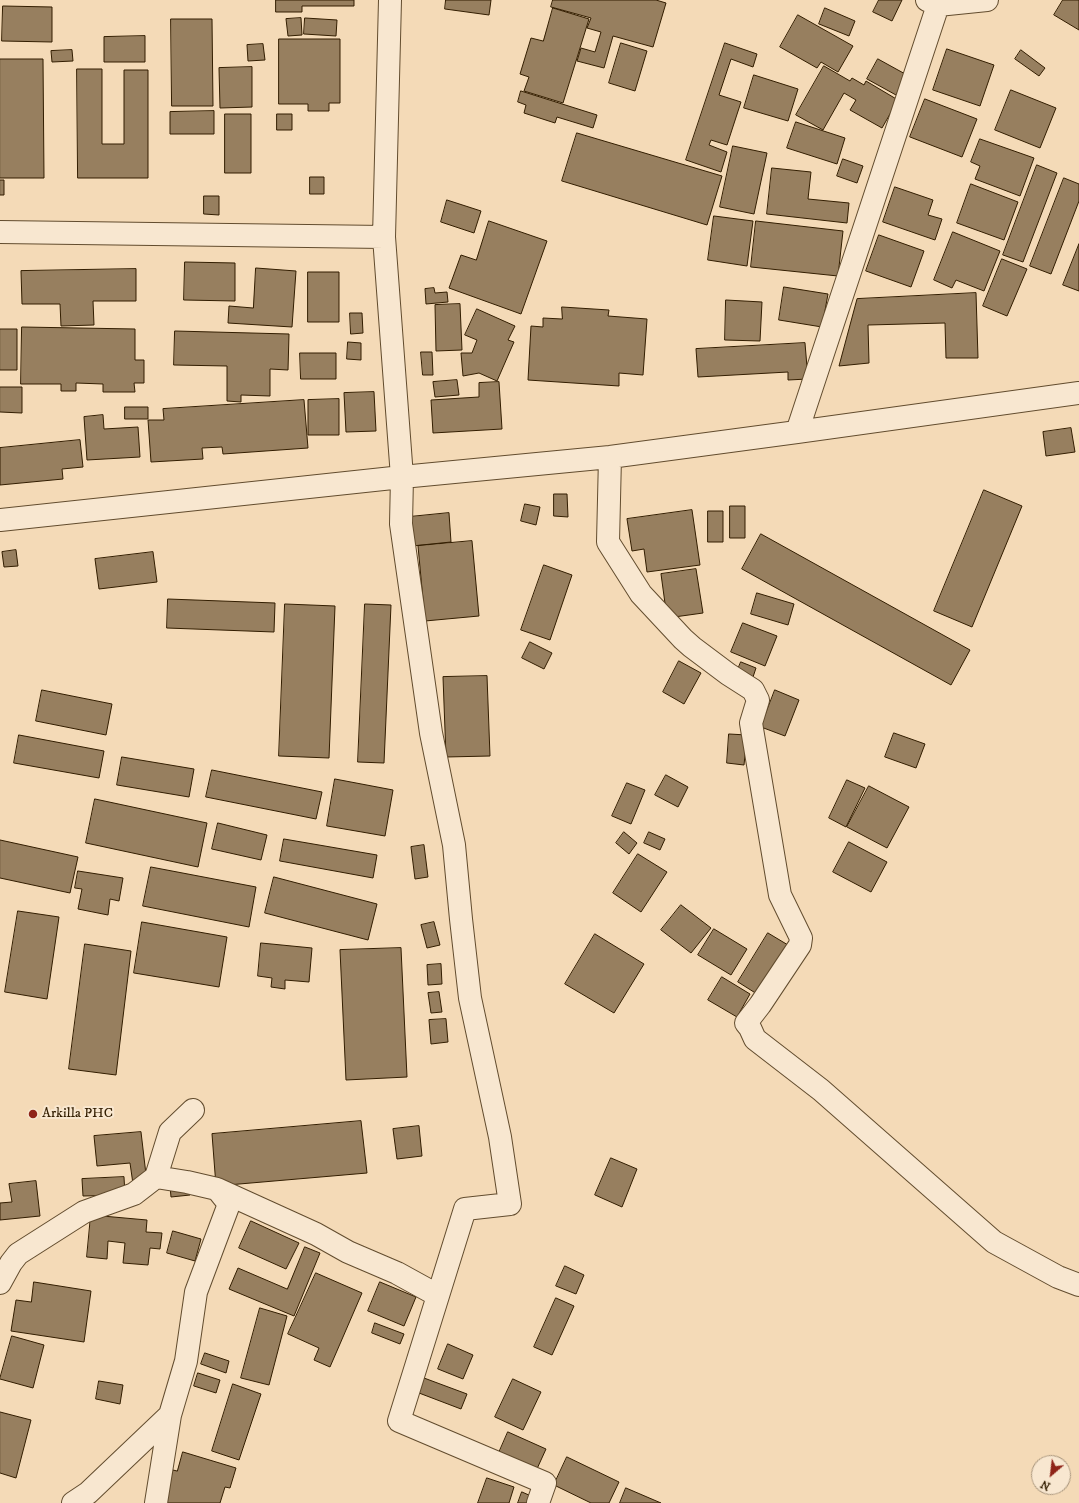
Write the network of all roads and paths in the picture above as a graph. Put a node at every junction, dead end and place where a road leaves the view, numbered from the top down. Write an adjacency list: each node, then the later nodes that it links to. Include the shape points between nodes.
1 (390, 0): 5 (street)
2 (987, 0): 3 (street)
3 (933, 3): 7 (street)
4 (0, 232): 5 (street)
5 (384, 237): 9 (street)
6 (1079, 392): 7 (street)
7 (797, 432): 8 (street)
8 (610, 457): 9 (street); 15 (street, via 608,542 641,594 683,639 753,690 758,700 751,722 780,895 801,938 800,945 746,1023 755,1039 821,1090 994,1242 1058,1278)
9 (402, 477): 10 (street); 16 (street, via 401,524 431,733 454,845 470,998 500,1137 510,1204 465,1209)
10 (0, 520)
11 (194, 1110): 12 (street, via 170,1132)
12 (156, 1177): 13 (street); 14 (street, via 134,1194 84,1212 18,1254)
13 (217, 1189): 16 (street, via 397,1273); 17 (street, via 229,1204 196,1292 186,1361)
14 (0, 1283)
15 (1079, 1285)
16 (437, 1295): 20 (street, via 399,1421 545,1483)
17 (170, 1415): 18 (street, via 88,1493); 19 (street)
18 (73, 1503)
19 (156, 1503)
20 (538, 1503)

